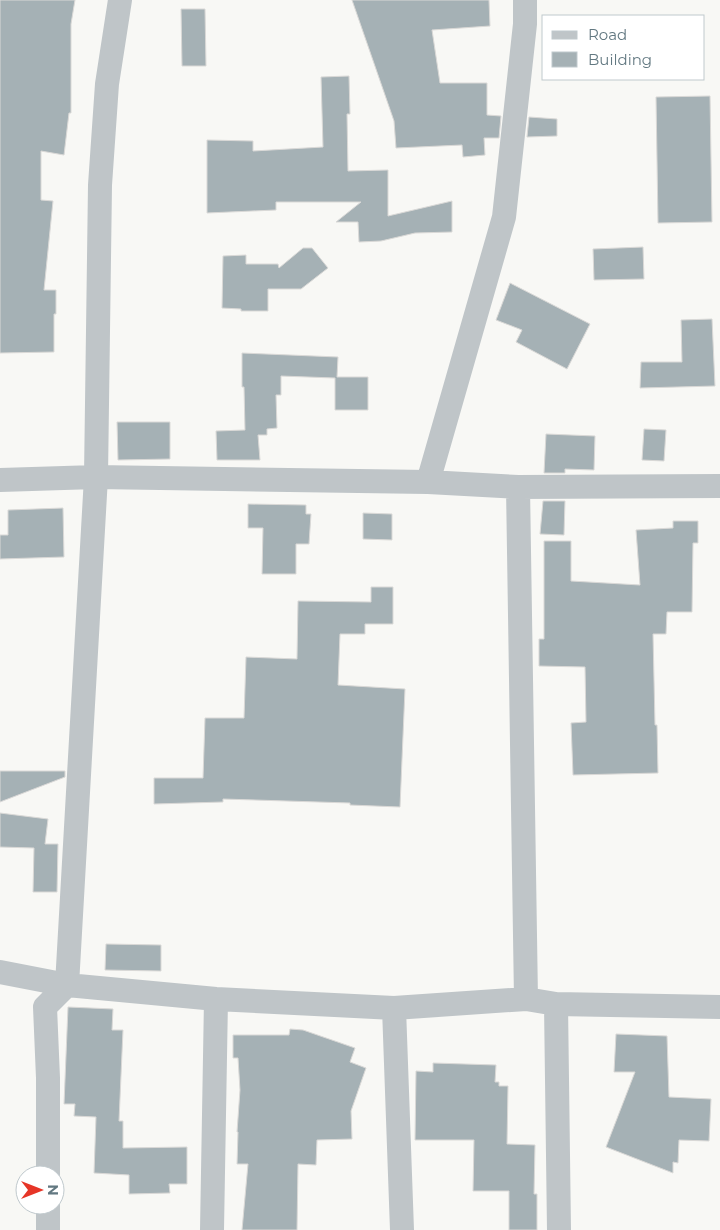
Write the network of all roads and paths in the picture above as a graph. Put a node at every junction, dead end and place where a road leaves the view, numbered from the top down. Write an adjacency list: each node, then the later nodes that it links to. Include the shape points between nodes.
1 (120, 0): 3 (street, via 107,84 100,185)
2 (524, 0): 5 (street, via 525,24 504,217)
3 (96, 477): 4 (street); 5 (street); 9 (street)
4 (0, 480)
5 (428, 482): 7 (street)
6 (720, 486): 7 (street)
7 (518, 487): 11 (street)
8 (0, 972): 9 (street)
9 (67, 985): 10 (street); 15 (street, via 45,1007)
10 (216, 999): 14 (street); 18 (street)
11 (526, 999): 12 (street); 14 (street)
12 (556, 1004): 13 (street); 20 (street)
13 (720, 1007)
14 (394, 1008): 19 (street)
15 (48, 1165)
16 (48, 1215): 17 (street)
17 (48, 1230)
18 (212, 1230)
19 (402, 1230)
20 (559, 1230)

